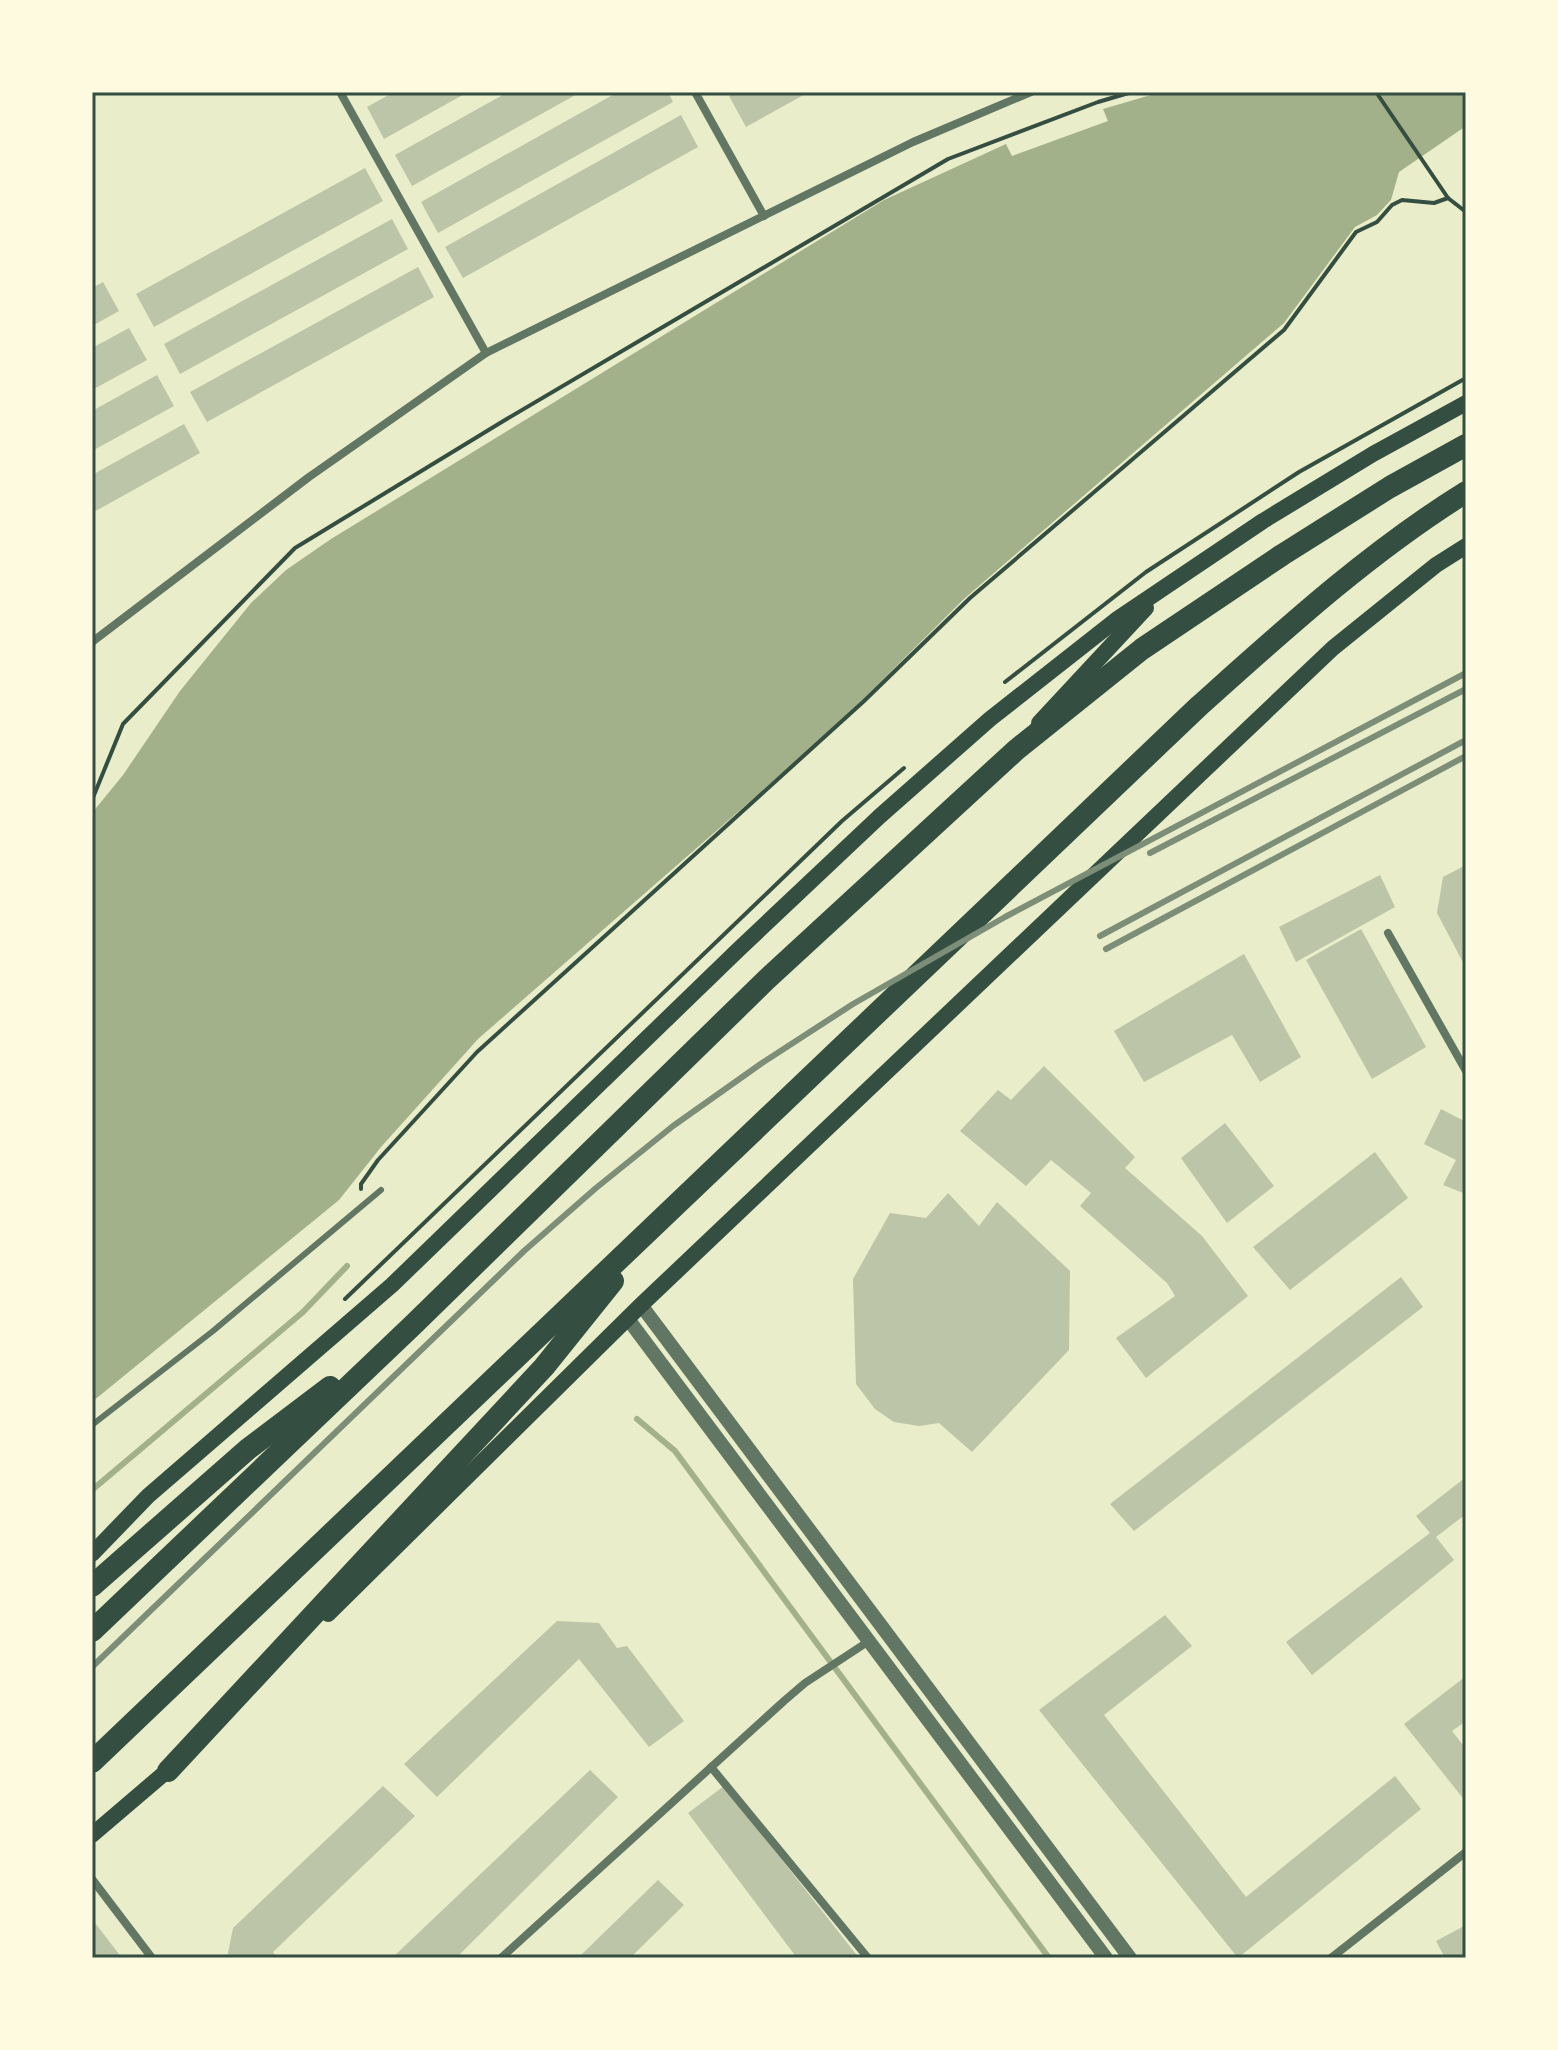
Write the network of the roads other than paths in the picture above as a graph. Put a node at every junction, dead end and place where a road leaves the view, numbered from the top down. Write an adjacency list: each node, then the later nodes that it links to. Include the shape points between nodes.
1 (340, 92): 5 (street)
2 (695, 92): 4 (street)
3 (1031, 92): 4 (street, via 913,142)
4 (764, 216): 5 (street)
5 (486, 353): 11 (street, via 309,477)
6 (1466, 403): 10 (main road, via 1263,521)
7 (1466, 445): 12 (highway, via 1390,487 1142,649)
8 (1466, 492): 16 (highway, via 1414,524 1311,606 1198,707)
9 (1466, 546): 17 (main road, via 1333,648)
10 (1170, 584): 12 (main road); 21 (main road, via 990,719 880,816 392,1285 148,1496)
11 (92, 642)
12 (1016, 750): 19 (highway, via 766,980)
13 (1388, 933): 14 (street)
14 (1466, 1071)
15 (381, 1190): 20 (lane)
16 (667, 1214): 25 (highway); 27 (highway, via 544,1367)
17 (641, 1305): 18 (main road); 35 (street)
18 (628, 1319): 24 (street); 27 (main road)
19 (414, 1324): 22 (highway, via 248,1449); 23 (highway)
20 (92, 1425)
21 (92, 1554)
22 (92, 1586)
23 (92, 1631)
24 (869, 1641): 26 (street, via 805,1683); 34 (street)
25 (92, 1762)
26 (711, 1767): 32 (street); 33 (street)
27 (168, 1771): 28 (main road)
28 (92, 1835)
29 (1466, 1852): 36 (street)
30 (92, 1879): 31 (street)
31 (152, 1958)
32 (501, 1958)
33 (868, 1958)
34 (1106, 1958)
35 (1130, 1958)
36 (1331, 1958)

